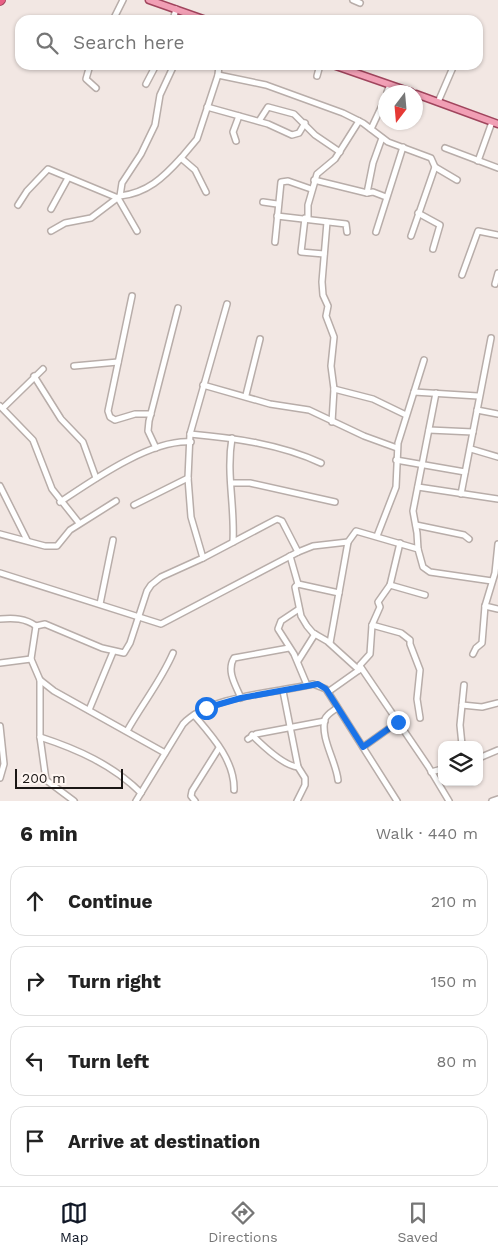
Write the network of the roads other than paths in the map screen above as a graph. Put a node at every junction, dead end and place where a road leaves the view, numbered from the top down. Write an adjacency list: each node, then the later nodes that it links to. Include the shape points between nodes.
1 (123, 0): 8 (street)
2 (149, 0): 6 (main road)
3 (164, 0): 6 (main road)
4 (352, 0): 5 (street)
5 (360, 3)
6 (169, 7): 7 (main road)
7 (176, 9): 9 (street); 10 (main road)
8 (116, 15)
9 (174, 15)
10 (192, 15)
11 (89, 70): 22 (street, via 86,79)
12 (153, 70): 20 (street)
13 (172, 70): 48 (street, via 160,95 155,125 142,154 122,183)
14 (218, 70): 18 (street)
15 (319, 70): 19 (street)
16 (347, 70): 21 (main road)
17 (452, 70): 24 (street)
18 (218, 75): 25 (street); 29 (street, via 266,85)
19 (317, 76)
20 (146, 84)
21 (390, 85)
22 (96, 88)
23 (423, 97): 24 (main road)
24 (438, 102): 31 (main road)
25 (207, 107): 27 (street); 38 (street, via 197,139)
26 (378, 114): 32 (street)
27 (239, 116): 28 (street); 34 (street, via 233,132)
28 (259, 121): 30 (street, via 295,135); 30 (street, via 269,106 294,114)
29 (359, 121): 32 (street); 37 (street)
30 (305, 123): 37 (street, via 315,135)
31 (495, 123): 39 (street)
32 (371, 129): 33 (street)
33 (382, 138): 35 (street); 47 (street)
34 (236, 141)
35 (403, 147): 40 (street, via 432,158); 49 (street)
36 (445, 148): 39 (street)
37 (340, 152): 43 (street)
38 (181, 158): 46 (street, via 195,170); 48 (street, via 153,186)
39 (478, 161): 41 (street)
40 (434, 167): 44 (street); 54 (street)
41 (498, 168)
42 (68, 178): 48 (street); 51 (street, via 48,169); 53 (street)
43 (314, 180): 45 (street); 47 (street)
44 (458, 180)
45 (311, 189): 52 (street, via 282,180); 56 (street)
46 (206, 192)
47 (367, 194): 49 (street, via 370,191)
48 (119, 197): 58 (street, via 91,218 65,223); 59 (street)
49 (386, 197): 61 (street)
50 (262, 202): 52 (street)
51 (18, 204)
52 (277, 204): 55 (street)
53 (51, 209)
54 (418, 213): 63 (street); 65 (street, via 440,225)
55 (277, 216): 56 (street); 64 (street)
56 (306, 219): 57 (street); 66 (street, via 301,252)
57 (327, 222): 60 (street, via 346,224); 66 (street)
58 (51, 231)
59 (137, 231)
60 (347, 232)
61 (376, 232)
62 (498, 235): 68 (street, via 478,231)
63 (412, 236)
64 (275, 242)
65 (433, 249)
66 (324, 254): 81 (street, via 322,293 334,337 331,366)
67 (498, 273): 69 (street)
68 (462, 275)
69 (495, 284)
70 (132, 296): 76 (street)
71 (228, 304): 80 (street)
72 (178, 308): 88 (street)
73 (490, 338): 85 (street)
74 (260, 339): 84 (street)
75 (424, 360): 82 (street)
76 (118, 362): 77 (street); 88 (street, via 108,411 110,418)
77 (74, 366)
78 (43, 369): 79 (street)
79 (34, 376): 86 (street); 105 (street, via 61,419 83,442)
80 (203, 385): 84 (street); 94 (street)
81 (334, 389): 90 (street, via 373,399); 91 (street)
82 (414, 392): 83 (street); 90 (street)
83 (436, 393): 85 (street); 92 (street)
84 (246, 396): 91 (street, via 309,410)
85 (478, 396): 87 (street)
86 (1, 407): 113 (street, via 33,440)
87 (477, 410): 89 (street); 93 (street)
88 (151, 414): 97 (street, via 148,431)
89 (498, 414)
90 (406, 415): 98 (street)
91 (332, 422): 98 (street)
92 (429, 430): 93 (street); 103 (street)
93 (473, 432): 99 (street)
94 (190, 434): 95 (street); 96 (street)
95 (232, 438): 102 (street, via 282,448); 107 (street, via 228,464)
96 (191, 442): 97 (street, via 171,442); 106 (street)
97 (156, 448): 105 (street)
98 (397, 448): 101 (street)
99 (471, 449): 100 (street); 104 (street)
100 (498, 457)
101 (396, 460): 103 (street); 119 (street, via 396,487)
102 (322, 463)
103 (422, 464): 104 (street); 109 (street)
104 (465, 472): 110 (street)
105 (96, 478): 113 (street)
106 (188, 478): 115 (street); 130 (street, via 191,516)
107 (231, 483): 114 (street); 123 (street)
108 (0, 486): 121 (street)
109 (418, 487): 110 (street); 117 (street, via 413,511)
110 (461, 494): 111 (street)
111 (498, 499)
112 (116, 501): 116 (street)
113 (60, 502): 116 (street)
114 (335, 502)
115 (134, 506)
116 (79, 523): 121 (street, via 57,546)
117 (416, 525): 120 (street, via 464,535); 127 (street)
118 (0, 534): 121 (street)
119 (377, 536): 124 (street, via 356,531); 125 (street)
120 (469, 539)
121 (26, 540)
122 (113, 540): 137 (street)
123 (233, 542): 128 (street, via 280,519); 130 (street)
124 (348, 542): 128 (street, via 313,546); 135 (street)
125 (400, 543): 127 (street); 134 (street)
126 (498, 544): 132 (street)
127 (418, 549): 132 (street, via 423,567 430,572)
128 (298, 552): 129 (street)
129 (290, 556): 133 (street); 141 (street, via 167,622 161,624)
130 (203, 558): 141 (street, via 155,580 147,591)
131 (0, 573): 137 (street)
132 (492, 581): 138 (street)
133 (298, 584): 135 (street); 139 (street, via 294,591)
134 (390, 585): 136 (street); 143 (street, via 378,602 380,607)
135 (339, 593): 146 (street)
136 (425, 595)
137 (100, 604): 141 (street)
138 (485, 606): 140 (street); 150 (street, via 482,643)
139 (299, 608): 145 (street, via 307,626); 147 (street, via 278,626)
140 (498, 609)
141 (138, 617): 148 (street, via 127,650 124,653)
142 (0, 619): 144 (street, via 19,618)
143 (372, 625): 154 (street, via 370,654); 166 (street, via 410,640 420,670 416,699)
144 (36, 626): 148 (street, via 50,626); 151 (street)
145 (315, 634): 146 (street); 152 (street)
146 (330, 644): 154 (street)
147 (289, 648): 152 (street); 160 (street, via 234,658 231,673)
148 (113, 652): 164 (street)
149 (173, 653): 171 (street, via 162,678)
150 (474, 654)
151 (30, 659): 153 (street); 155 (street)
152 (298, 661): 156 (street)
153 (0, 663)
154 (360, 668): 159 (street); 168 (street)
155 (40, 680): 164 (street); 172 (street)
156 (307, 685): 158 (street); 159 (street, via 318,684)
157 (464, 685): 162 (street)
158 (283, 691): 160 (street); 170 (street)
159 (328, 692): 163 (street)
160 (241, 698): 165 (street, via 206,708)
161 (498, 703): 162 (street, via 482,707)
162 (462, 705): 173 (street)
163 (337, 708): 167 (street, via 327,715); 174 (street)
164 (89, 710): 171 (street)
165 (194, 715): 175 (street); 177 (street, via 183,724)
166 (420, 718)
167 (325, 721): 170 (street); 183 (street)
168 (398, 722): 174 (street); 181 (street)
169 (0, 726): 182 (street, via 4,764)
170 (290, 728): 179 (street); 179 (street, via 250,737)
171 (127, 731): 177 (street)
172 (40, 736): 185 (street, via 101,763); 187 (street, via 46,780)
173 (462, 741)
174 (363, 747): 191 (street)
175 (220, 748): 184 (street, via 231,770); 189 (street, via 192,791)
176 (498, 750): 178 (street)
177 (165, 753): 185 (street)
178 (483, 756)
179 (298, 767): 190 (street, via 305,778 305,785)
180 (438, 770): 181 (street)
181 (431, 772): 192 (street)
182 (0, 778)
183 (338, 780)
184 (234, 790)
185 (141, 793): 188 (street)
186 (498, 799): 193 (street)
187 (74, 801)
188 (136, 801)
189 (195, 801)
190 (297, 801)
191 (397, 801)
192 (449, 801)
193 (492, 801)

